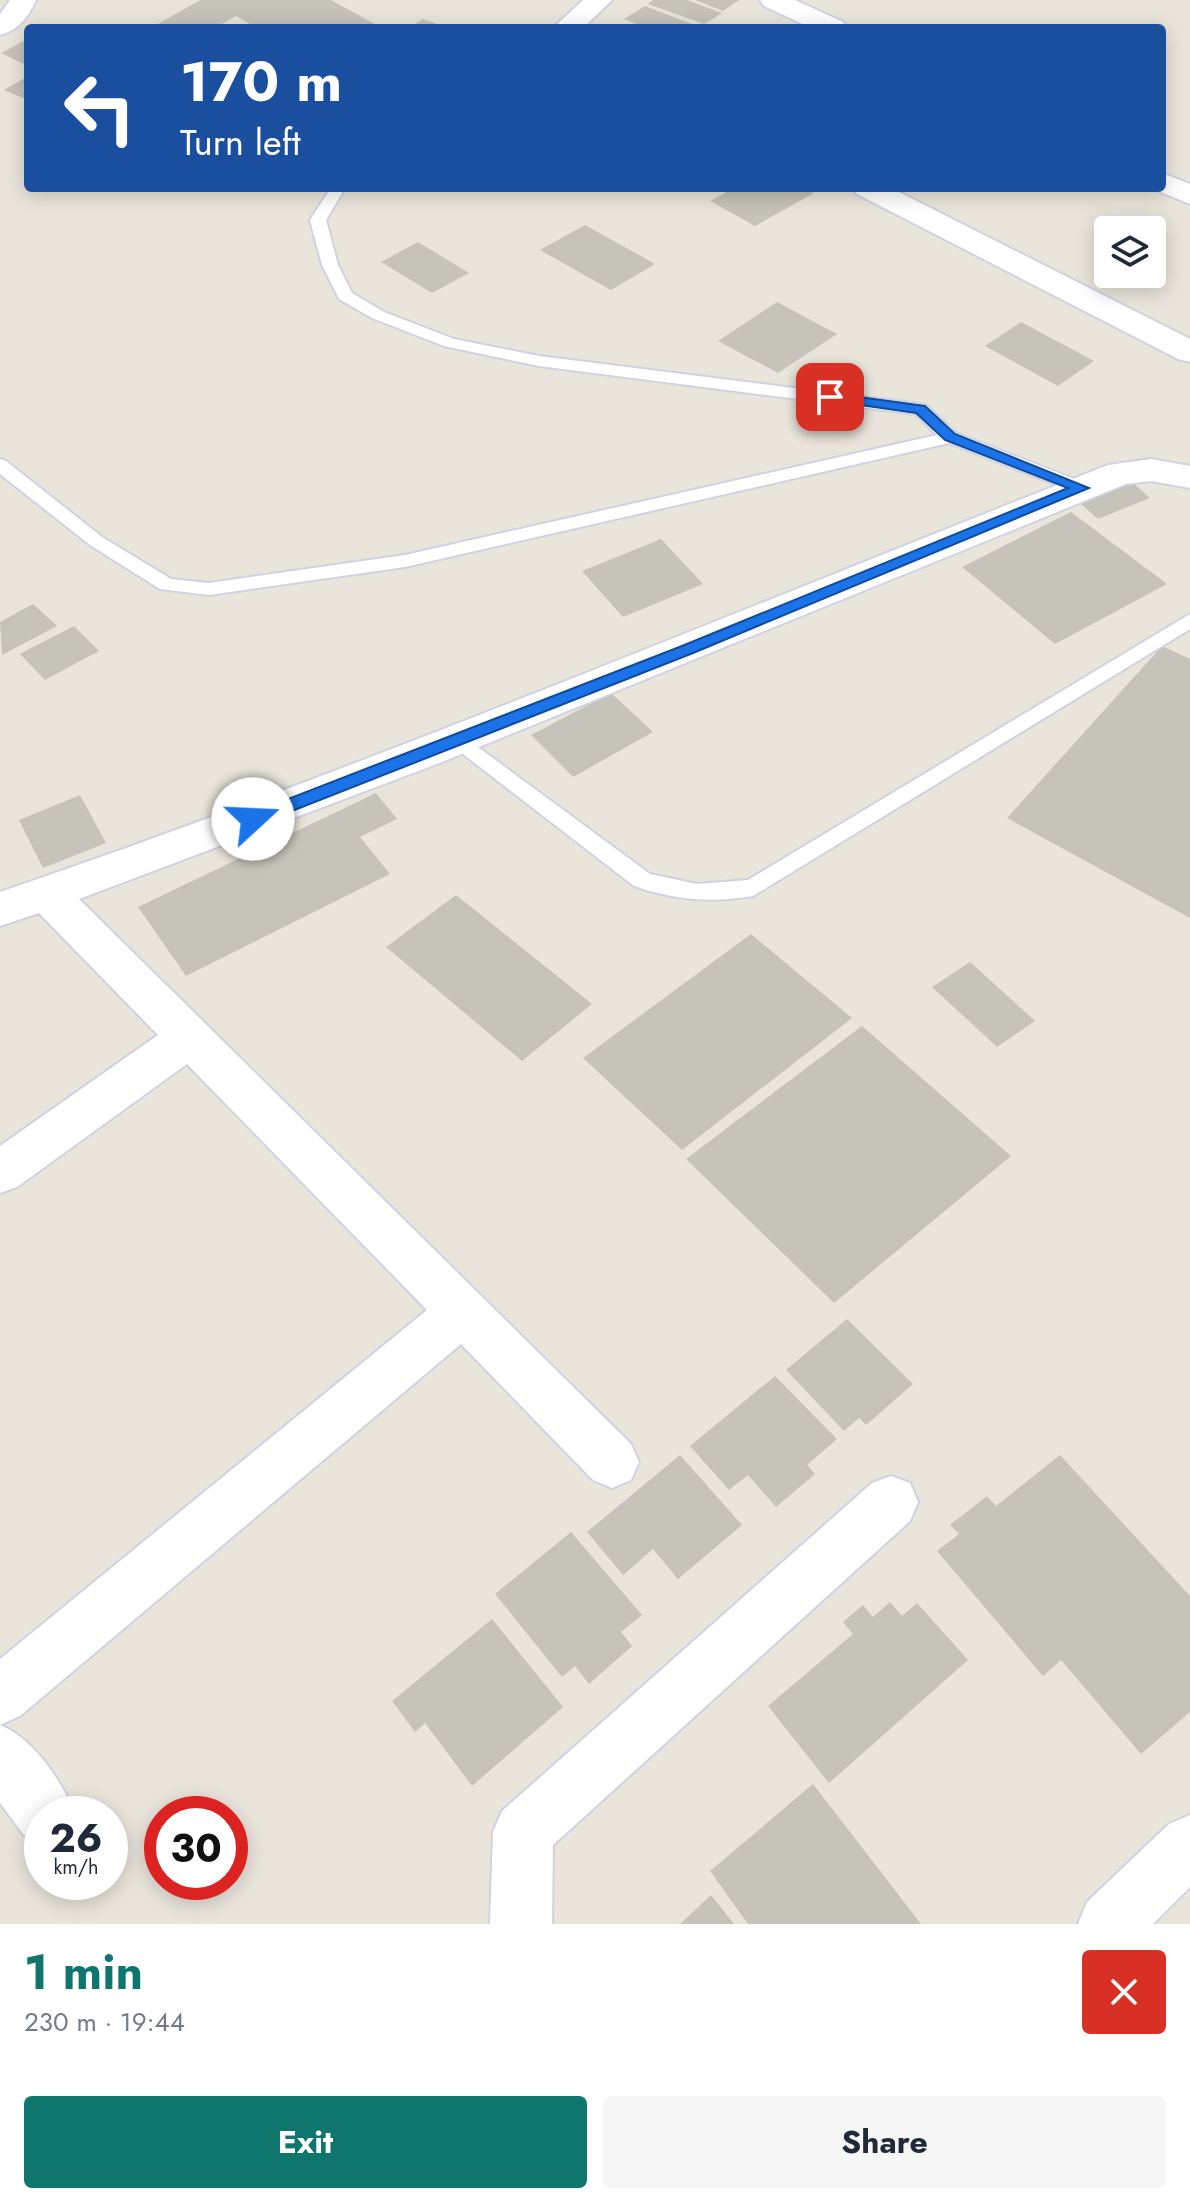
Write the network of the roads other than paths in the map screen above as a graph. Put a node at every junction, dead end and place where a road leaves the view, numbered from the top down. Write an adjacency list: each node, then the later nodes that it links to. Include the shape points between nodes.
1 (23, 0): 6 (street, via 16,15)
2 (599, 0): 4 (street)
3 (773, 0): 5 (street)
4 (572, 24)
5 (824, 24)
6 (0, 27)
7 (1166, 184): 10 (street)
8 (336, 192): 12 (lane, via 318,220 330,265 345,296 378,315 450,343 539,361 920,409)
9 (876, 192): 11 (street)
10 (1190, 195)
11 (1190, 352)
12 (950, 437): 13 (lane, via 405,561 209,589 167,585 84,532); 15 (lane)
13 (0, 465)
14 (1190, 477): 15 (street, via 1136,471)
15 (1081, 488): 17 (street)
16 (1190, 620): 17 (lane, via 753,888 724,893 697,895 642,880)
17 (456, 741): 18 (street)
18 (46, 893): 19 (street); 20 (street)
19 (0, 909)
20 (189, 1038): 21 (street); 22 (street)
21 (0, 1172)
22 (462, 1312): 23 (street); 25 (street)
23 (612, 1462)
24 (891, 1502): 29 (street, via 523,1832)
25 (0, 1696)
26 (0, 1754): 27 (street)
27 (32, 1796)
28 (1190, 1845): 30 (street)
29 (521, 1924)
30 (1109, 1924)

